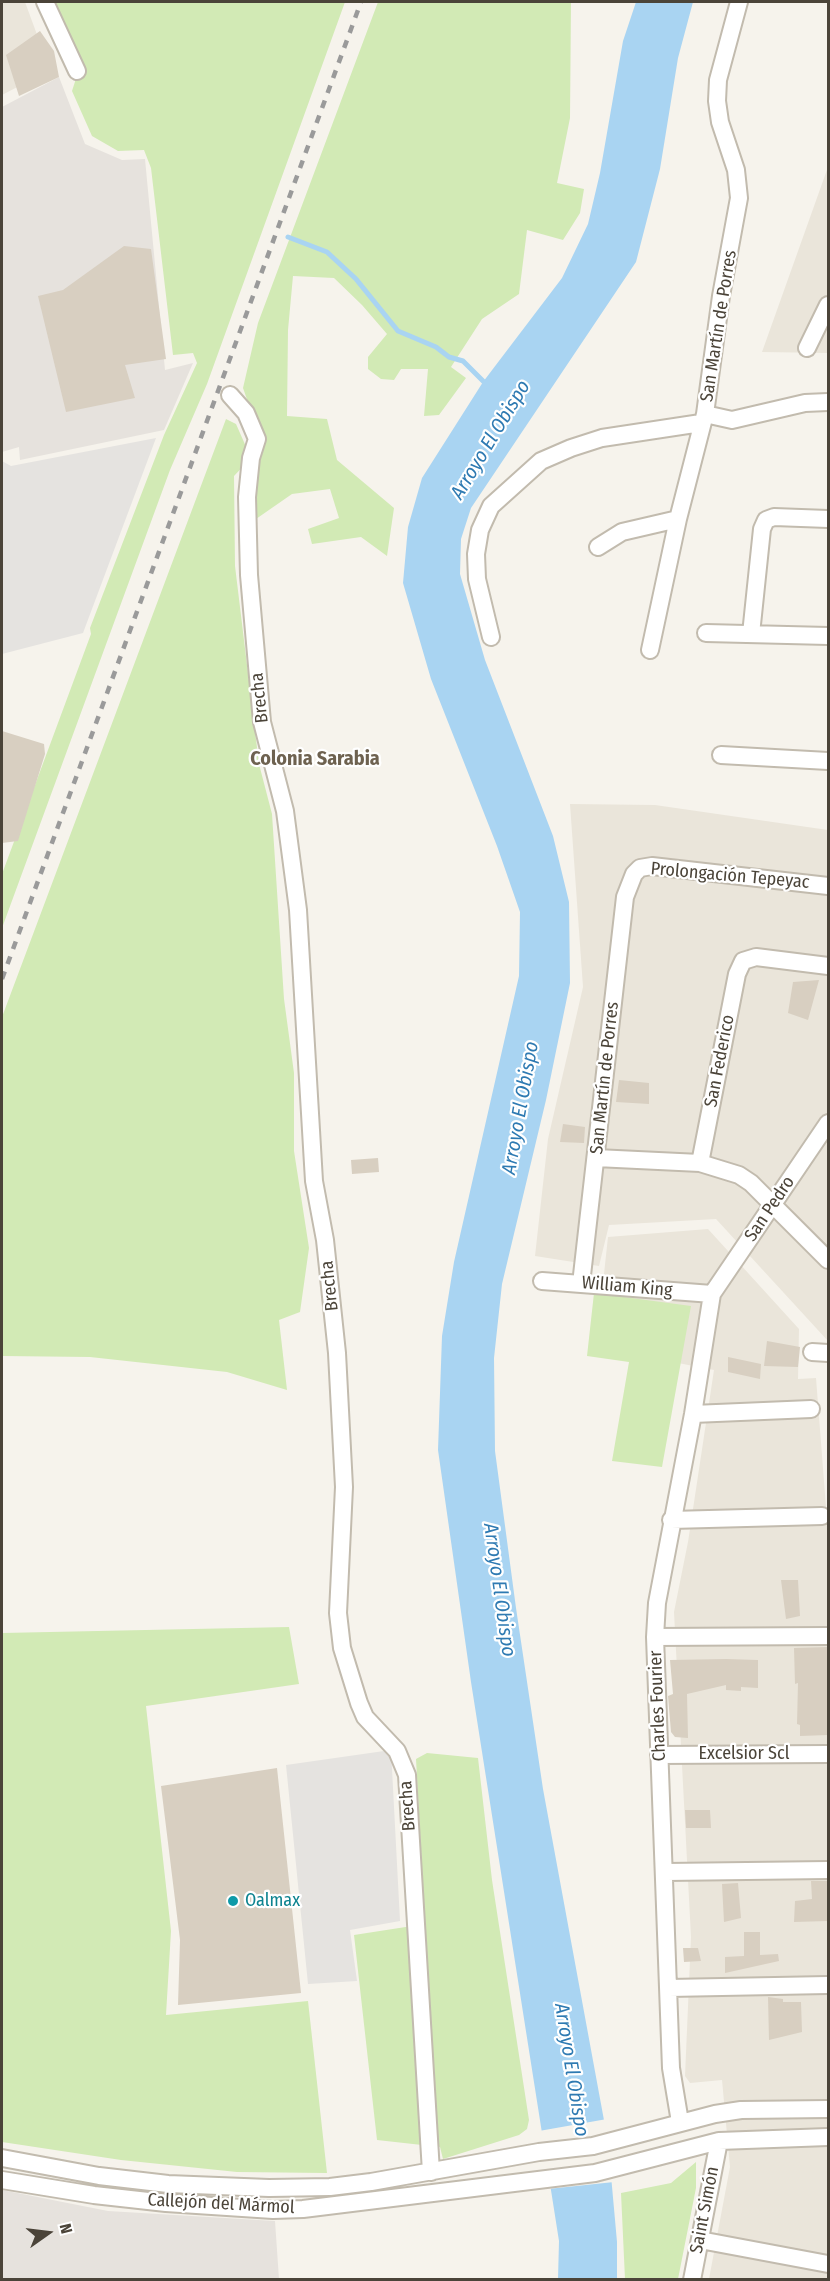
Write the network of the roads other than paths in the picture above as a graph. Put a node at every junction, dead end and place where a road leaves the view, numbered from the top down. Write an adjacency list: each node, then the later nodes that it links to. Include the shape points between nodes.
1 (45, 2): 3 (street)
2 (739, 2): 8 (street, San Martín de Porres, via 718,80 717,101 740,198)
3 (76, 71)
4 (828, 304): 5 (street)
5 (807, 348)
6 (230, 395): 48 (street, Brecha, via 246,413 257,439 247,497 249,575 262,722 285,811 298,910 314,1181 325,1240 337,1353 344,1487 338,1612 342,1648 365,1717 397,1751 406,1775)
7 (828, 402): 8 (street, via 805,403 732,420)
8 (703, 419): 9 (street, San Martín de Porres); 15 (street, via 602,438 571,448 542,461 491,506 480,530 476,554 477,579)
9 (678, 519): 11 (street, via 622,532); 16 (street, San Martín de Porres)
10 (828, 519): 13 (street, via 774,517 764,524)
11 (598, 547)
12 (705, 633): 13 (street)
13 (751, 634): 14 (street)
14 (828, 636)
15 (491, 637)
16 (650, 650)
17 (721, 755): 18 (street)
18 (828, 761)
19 (634, 874): 20 (street, Prolongación Tepeyac, via 640,868 652,866); 23 (street, San Martín de Porres, via 625,897)
20 (828, 886)
21 (828, 966): 24 (street, San Federico, via 756,957 743,961 737,974)
22 (828, 1123): 25 (street, San Pedro)
23 (596, 1158): 24 (street); 28 (street, San Martín de Porres)
24 (700, 1163): 25 (street, via 739,1175)
25 (773, 1204): 26 (street); 29 (street, San Pedro)
26 (828, 1260)
27 (542, 1281): 28 (street, William King)
28 (581, 1284): 29 (street, William King)
29 (712, 1294): 31 (street, Charles Fourier)
30 (811, 1409): 31 (street)
31 (693, 1414): 33 (street, Charles Fourier)
32 (822, 1516): 33 (street)
33 (671, 1520): 35 (street, Charles Fourier)
34 (828, 1636): 35 (street)
35 (655, 1637): 37 (street, Charles Fourier)
36 (828, 1754): 37 (street, Excelsior Scl)
37 (659, 1755): 39 (street, Charles Fourier)
38 (828, 1870): 39 (street)
39 (666, 1872): 41 (street, Charles Fourier)
40 (828, 1985): 41 (street)
41 (669, 1988): 43 (street, Charles Fourier, via 671,2068)
42 (828, 2109): 43 (street, Callejón del Mármol, via 741,2110)
43 (680, 2122): 48 (street, Callejón del Mármol, via 593,2146)
44 (828, 2137): 45 (street, Callejón del Mármol)
45 (719, 2141): 50 (street, Callejón del Mármol, via 595,2173 273,2210 166,2203); 51 (street, Saint Simón)
46 (2, 2158): 47 (street, Callejón del Mármol)
47 (34, 2165): 48 (street, Callejón del Mármol, via 168,2184 269,2188 330,2187); 50 (street)
48 (430, 2172)
49 (2, 2180): 50 (street, Callejón del Mármol)
50 (31, 2185)
51 (700, 2240): 52 (street); 53 (street, Saint Simón)
52 (828, 2264)
53 (692, 2280)

